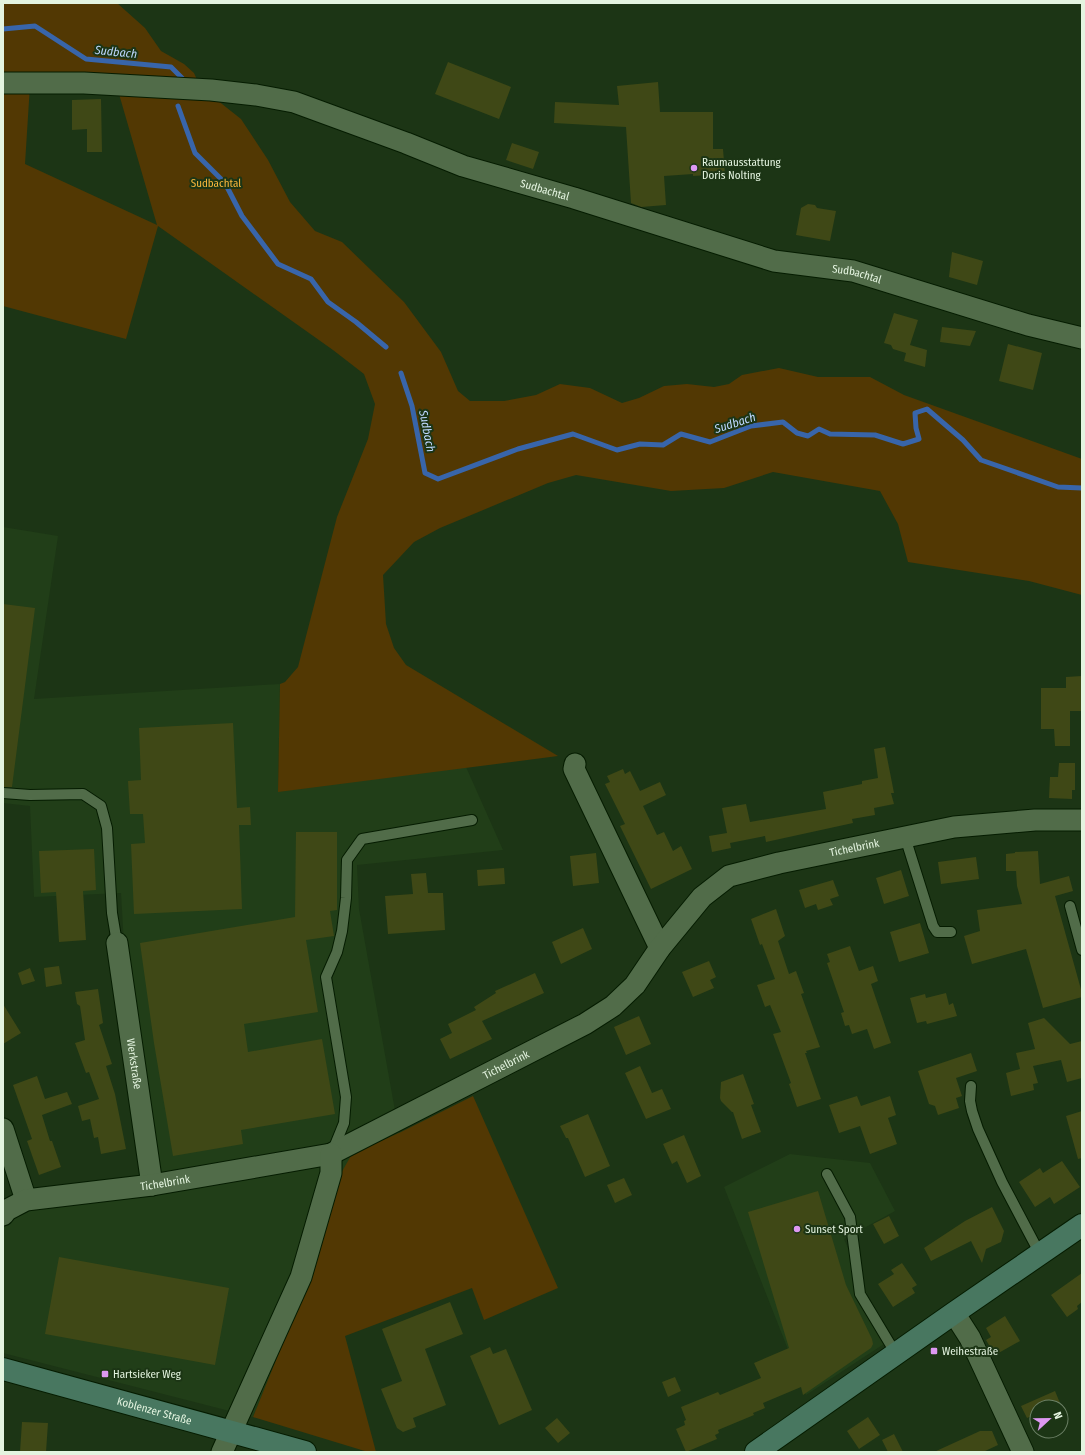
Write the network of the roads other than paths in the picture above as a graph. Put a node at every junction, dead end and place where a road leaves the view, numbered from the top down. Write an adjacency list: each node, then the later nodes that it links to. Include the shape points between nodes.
1 (3, 83): 2 (street, Sudbachtal, via 84,83 204,89 294,102 463,166 774,261 853,271 1028,325)
2 (1082, 338)
3 (575, 764): 11 (street, via 574,769)
4 (3, 793): 10 (lane, via 83,794 100,806 108,828 112,913)
5 (472, 820): 15 (lane, via 362,839 347,860 342,931 326,976 346,1096 344,1123)
6 (1082, 820): 7 (street, Tichelbrink, via 1034,820 954,827)
7 (905, 837): 9 (lane, via 933,926 937,932); 11 (street, Tichelbrink, via 729,876 702,897)
8 (1070, 906): 12 (lane)
9 (951, 932)
10 (117, 943): 17 (street, Werkstraße)
11 (660, 948): 15 (street, Tichelbrink, via 635,985 613,1006 585,1024)
12 (1082, 950)
13 (971, 1086): 21 (lane, via 970,1101 978,1129 1002,1182)
14 (3, 1129): 18 (street)
15 (331, 1154): 17 (street, Tichelbrink); 25 (street, via 331,1173 301,1277)
16 (827, 1174): 23 (lane, via 850,1217 860,1294)
17 (152, 1185): 18 (street, Tichelbrink)
18 (26, 1200): 19 (street, Tichelbrink, via 7,1210)
19 (3, 1215)
20 (1082, 1225): 21 (main road)
21 (1040, 1254): 22 (main road)
22 (954, 1313): 23 (main road); 29 (street, via 970,1338)
23 (896, 1354): 28 (main road)
24 (3, 1369): 25 (main road, Koblenzer Straße)
25 (231, 1432): 26 (street); 27 (main road, Koblenzer Straße)
26 (222, 1452)
27 (305, 1452)
28 (756, 1452)
29 (1023, 1452)

